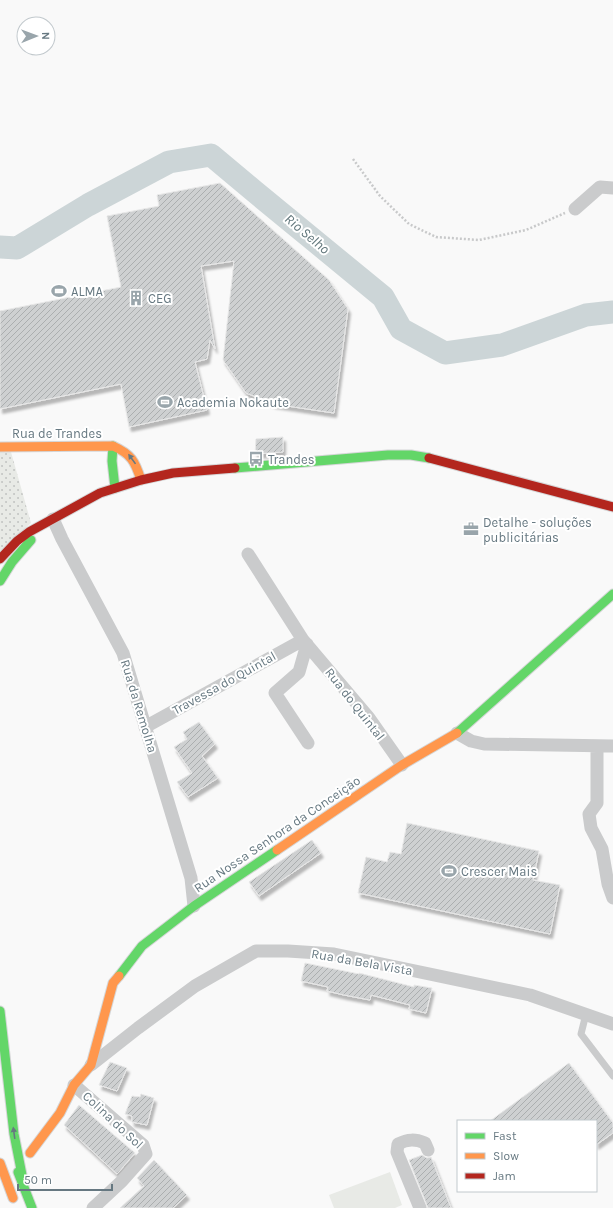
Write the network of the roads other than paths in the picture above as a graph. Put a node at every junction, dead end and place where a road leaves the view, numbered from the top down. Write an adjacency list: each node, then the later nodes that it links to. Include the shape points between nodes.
1 (613, 188): 2 (street, via 600,187)
2 (575, 209)
3 (114, 446): 4 (main road, Rua de Trandes); 5 (main road, Rua de Trandes, one-way to 3, via 136,464 127,452); 6 (main road, Rua de Trandes, via 112,466)
4 (0, 447)
5 (141, 480): 6 (main road); 7 (main road, via 173,473 411,455 435,459)
6 (116, 488): 8 (main road, via 100,493)
7 (613, 507)
8 (54, 519): 9 (main road); 11 (main road, via 17,541); 16 (street, Rua da Remolha, via 62,539 123,653)
9 (31, 540): 12 (main road, via 12,556); 13 (main road)
10 (248, 554): 15 (street, Rua do Quintal)
11 (0, 559)
12 (0, 571)
13 (0, 581)
14 (613, 594): 17 (main road, Rua Nossa Senhora da Conceição)
15 (305, 642): 16 (street, Travessa do Quintal); 18 (street, via 299,672 275,693); 21 (street, Rua do Quintal, via 369,718)
16 (145, 727): 23 (street, Rua da Remolha, via 191,878)
17 (457, 733): 19 (street, via 471,741 484,744); 21 (main road, Rua Nossa Senhora da Conceição)
18 (308, 743)
19 (597, 746): 20 (street); 22 (street, via 597,803 589,814 591,828 602,849)
20 (613, 746)
21 (402, 765): 23 (main road, Rua Nossa Senhora da Conceição)
22 (613, 898)
23 (194, 906): 27 (main road, Rua Nossa Senhora da Conceição, via 142,946 113,983)
24 (0, 1011): 35 (main road, one-way to 24, via 14,1134)
25 (586, 1014): 26 (street, Rua da Bela Vista); 27 (street, Rua da Bela Vista, via 530,995 334,954 256,951 196,986); 28 (lane, via 581,1034)
26 (613, 1024)
27 (91, 1065): 29 (main road, Rua Nossa Senhora da Conceição)
28 (613, 1076)
29 (74, 1085): 32 (main road, Rua Nossa Senhora da Conceição, via 60,1112); 39 (street, Colina do Sol, via 143,1145 146,1154)
30 (6, 1145): 35 (main road)
31 (428, 1150): 40 (street, via 425,1142 417,1139 398,1144 397,1152)
32 (30, 1154)
33 (0, 1163): 36 (main road)
34 (0, 1178): 36 (main road)
35 (24, 1185): 38 (main road)
36 (11, 1191): 37 (main road)
37 (17, 1208)
38 (32, 1208)
39 (93, 1208)
40 (420, 1208)

